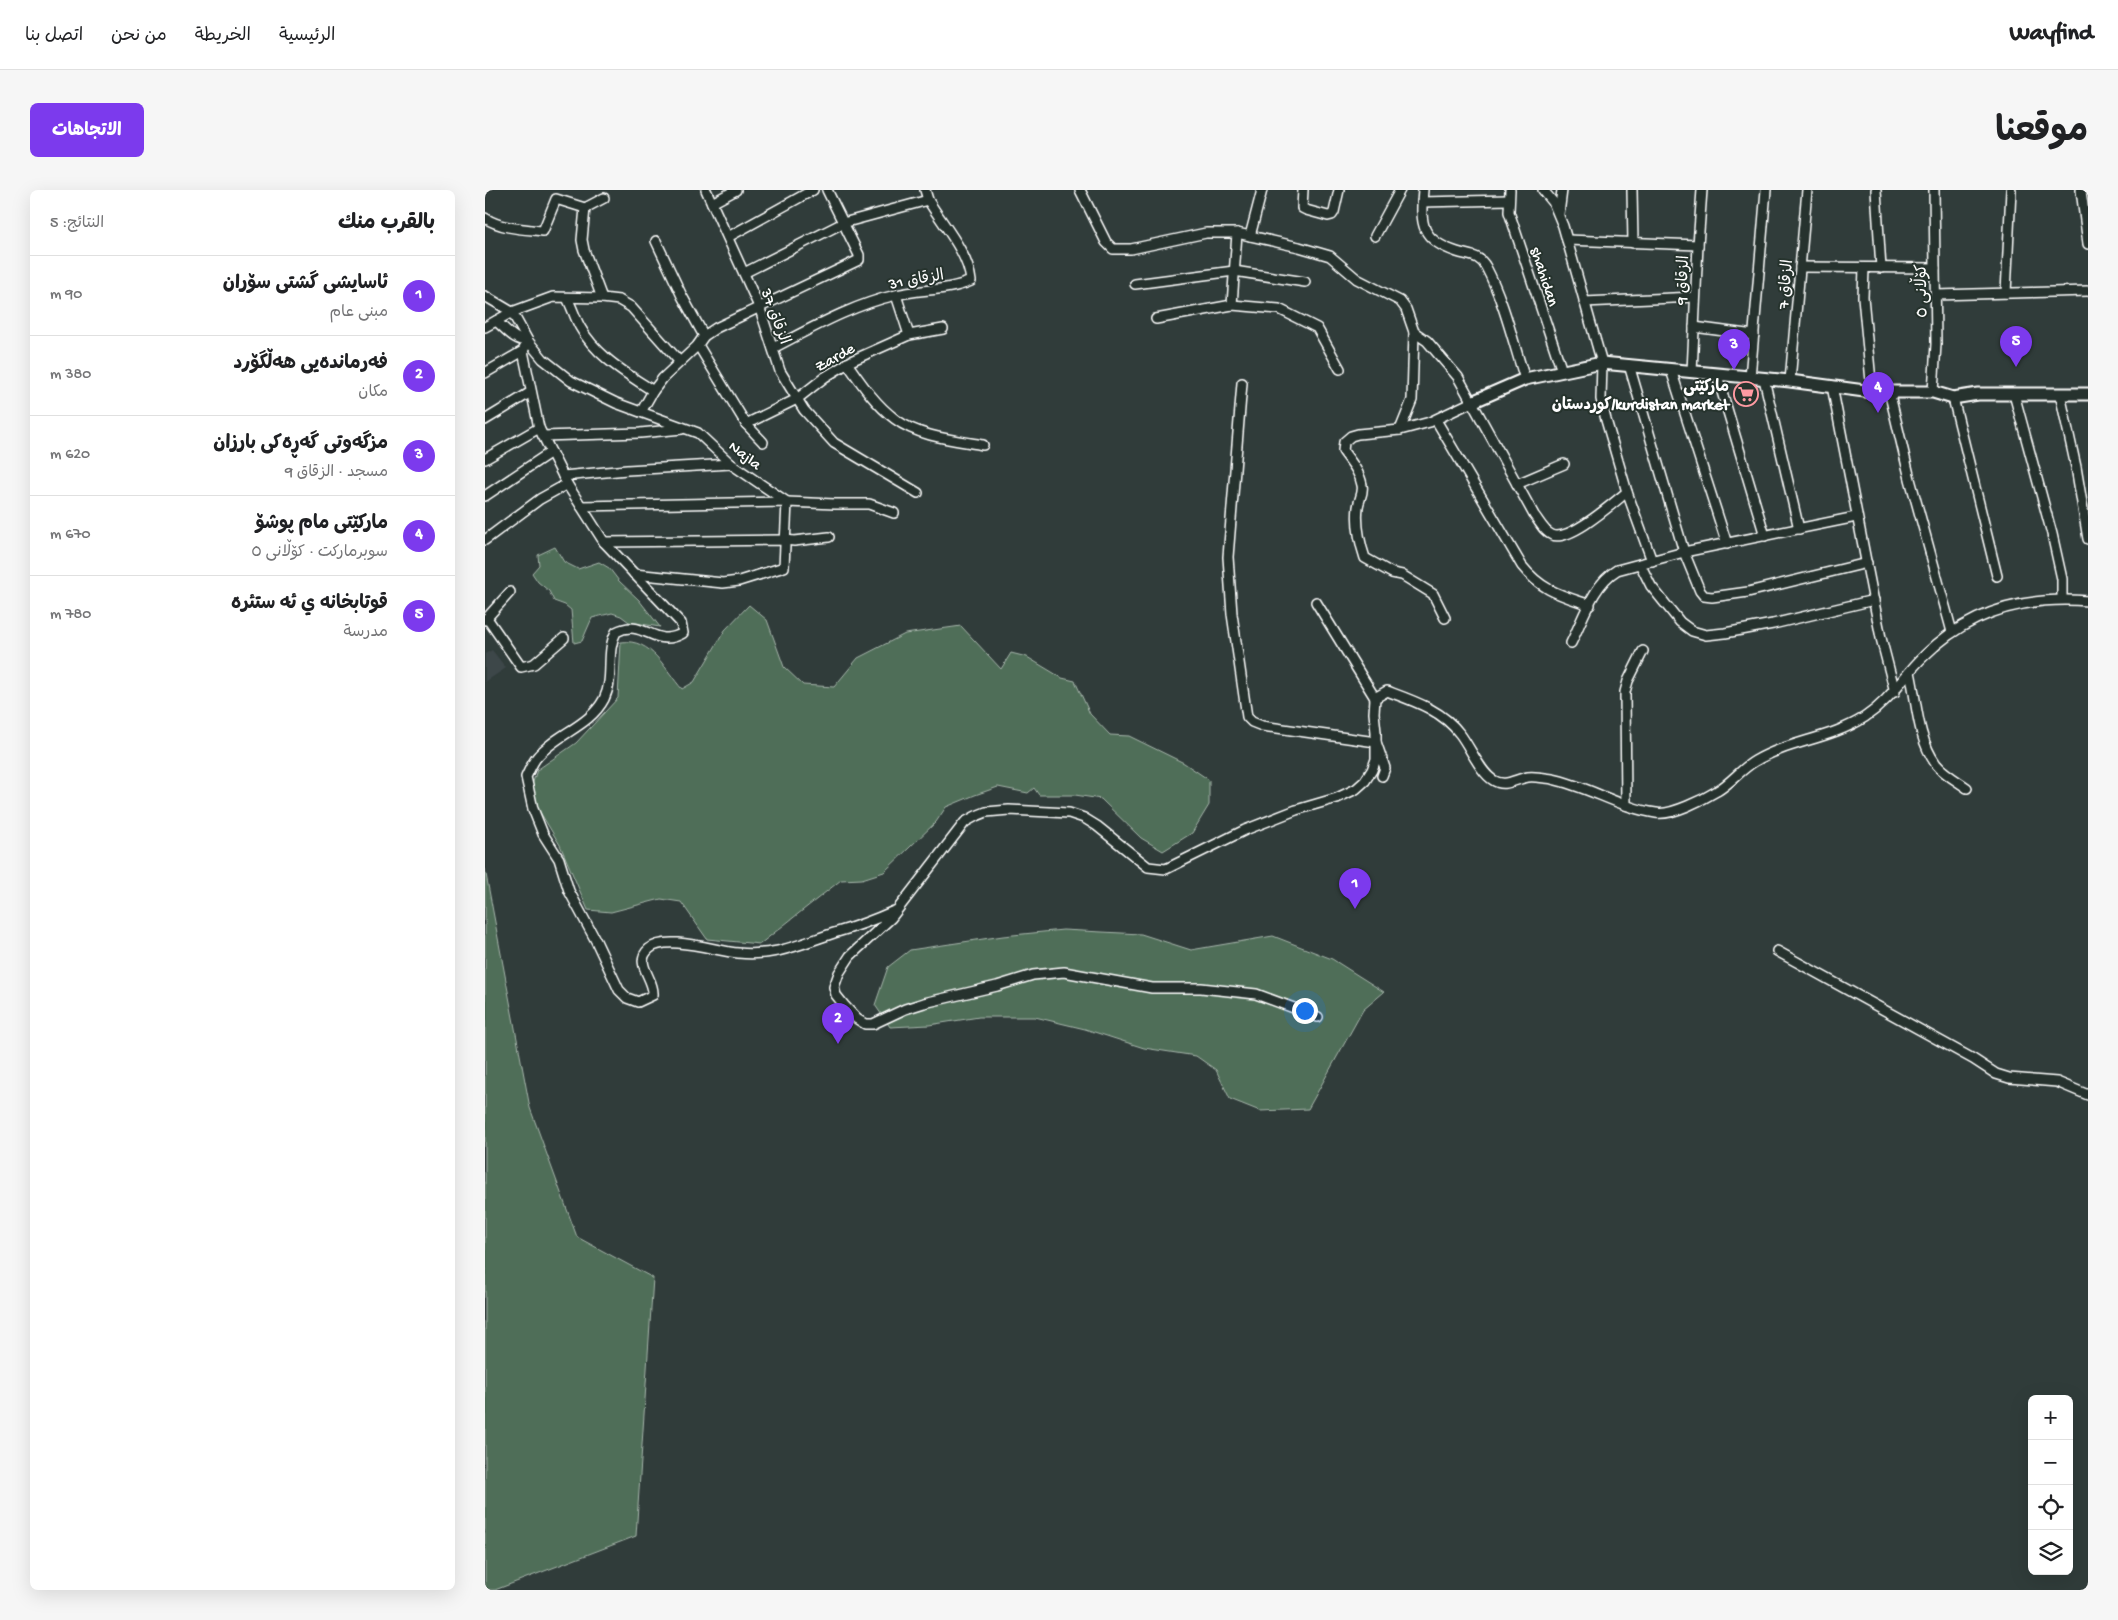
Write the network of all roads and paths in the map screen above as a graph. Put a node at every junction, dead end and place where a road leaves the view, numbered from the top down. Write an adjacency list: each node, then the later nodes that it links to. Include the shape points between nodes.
1 (706, 190): 27 (street, الزقاق 37)
2 (736, 190): 27 (street)
3 (813, 190): 35 (street)
4 (827, 190): 31 (street)
5 (925, 190): 24 (street, الزقاق 31)
6 (1080, 190): 32 (street, via 1106,242 1113,249 1131,249 1206,233)
7 (1261, 190): 33 (street)
8 (1303, 190): 9 (street, via 1302,208 1328,216 1332,215)
9 (1339, 190)
10 (1400, 190): 34 (street)
11 (1423, 190): 26 (street)
12 (1510, 190): 25 (street, shahidan)
13 (1543, 190): 29 (street)
14 (1562, 190): 29 (street)
15 (1633, 190): 38 (street)
16 (1702, 190): 40 (street, الزقاق 9)
17 (1766, 190): 68 (street)
18 (1807, 190): 41 (street, الزقاق 7)
19 (1876, 190): 43 (street)
20 (1934, 190): 44 (street, کۆڵانی ٥)
21 (2011, 190): 50 (street)
22 (2081, 190): 39 (street)
23 (604, 198): 28 (street)
24 (928, 200): 31 (street); 51 (street, الزقاق 31, via 962,251 971,281 959,286)
25 (1508, 200): 26 (street); 80 (street, shahidan, via 1509,212)
26 (1423, 202): 85 (street, via 1424,228 1433,242 1475,255 1485,265 1504,310)
27 (712, 203): 35 (street, الزقاق 37)
28 (585, 208): 30 (street, via 556,199 546,234 501,225); 56 (street, via 582,240)
29 (1559, 216): 36 (street)
30 (485, 218)
31 (843, 223): 46 (street); 59 (street, via 859,260)
32 (1237, 233): 33 (street); 45 (street)
33 (1250, 236): 66 (street, via 1330,256 1357,279 1400,301)
34 (1375, 236)
35 (728, 238): 46 (street, الزقاق 37)
36 (1567, 240): 38 (street); 57 (street)
37 (656, 241): 69 (street)
38 (1633, 243): 40 (street)
39 (2088, 244)
40 (1698, 245): 54 (street, الزقاق 9)
41 (1801, 268): 42 (street); 87 (street, الزقاق 7)
42 (1864, 268): 43 (street); 93 (street, via 1863,298)
43 (1881, 268): 44 (street)
44 (1935, 268): 52 (street, کۆڵانی ٥)
45 (1235, 272): 47 (street); 48 (street); 58 (street)
46 (744, 273): 59 (street, الزقاق 37)
47 (1305, 282)
48 (1135, 284)
49 (2088, 291): 50 (street)
50 (2006, 293): 52 (street)
51 (896, 295): 67 (street); 72 (street, الزقاق 31, via 823,322)
52 (1936, 295): 94 (street, کۆڵانی ٥)
53 (485, 296): 60 (street)
54 (1695, 297): 57 (street); 64 (street, الزقاق 9)
55 (567, 298): 56 (street); 60 (street, via 553,297); 90 (street, via 592,344 613,364)
56 (602, 298): 74 (street, via 619,300 631,306)
57 (1584, 302): 76 (street)
58 (1232, 305): 61 (street); 78 (street, via 1279,309 1317,328)
59 (760, 309): 69 (street); 72 (street, الزقاق 37)
60 (512, 312): 62 (street); 70 (street, Najla)
61 (1155, 319)
62 (496, 321): 63 (street); 70 (street, via 523,342)
63 (485, 326)
64 (1694, 327): 68 (street); 81 (street, الزقاق 9)
65 (943, 329): 67 (street, Zarde)
66 (1414, 332): 100 (street, via 1427,341 1458,377); 106 (street, via 1411,400)
67 (909, 335): 75 (street, Zarde)
68 (1754, 335): 84 (street)
69 (704, 336): 71 (street)
70 (528, 341): 73 (street); 101 (street, Najla, via 543,359 571,381)
71 (698, 345): 74 (street); 104 (street)
72 (773, 348): 99 (street, الزقاق 37, via 780,371)
73 (523, 351): 82 (street); 92 (street)
74 (679, 361): 90 (street)
75 (847, 363): 99 (street, Zarde); 109 (street, via 862,385 896,419 933,435)
76 (1602, 363): 77 (street); 80 (street); 117 (street, via 1601,399)
77 (1629, 365): 79 (street); 132 (street)
78 (1341, 369)
79 (1671, 370): 81 (street); 131 (street)
80 (1562, 371): 85 (street)
81 (1693, 372): 83 (street)
82 (485, 373)
83 (1717, 375): 84 (street); 125 (street)
84 (1750, 378): 86 (street)
85 (1525, 379): 100 (street)
86 (1764, 379): 87 (street); 124 (street)
87 (1790, 381): 89 (street)
88 (1242, 383): 153 (street, via 1228,557 1232,614 1247,717 1262,726)
89 (1832, 386): 93 (street); 123 (street)
90 (653, 391): 101 (street)
91 (1889, 391): 93 (street); 94 (street); 146 (street, via 1909,479)
92 (531, 392): 102 (street); 107 (street)
93 (1871, 392)
94 (1933, 392): 98 (street)
95 (2014, 394): 96 (street); 98 (street); 139 (street, via 2052,534 2062,579)
96 (2060, 394): 97 (street); 116 (street)
97 (2088, 394)
98 (1953, 398): 137 (street)
99 (797, 399): 104 (street, Zarde); 118 (street, الزقاق 37, via 834,443)
100 (1472, 402): 103 (street); 115 (street)
101 (641, 412): 105 (street, Najla)
102 (485, 420)
103 (1435, 420): 106 (street); 143 (street, via 1531,578 1552,592)
104 (746, 424): 108 (street)
105 (686, 428): 107 (street, via 640,433); 112 (street, Najla, via 698,433)
106 (1400, 430): 144 (street, via 1358,434 1344,442 1343,451 1362,484 1358,507 1360,543 1365,558 1433,594)
107 (541, 432): 110 (street); 111 (street)
108 (763, 442)
109 (983, 445)
110 (551, 452): 114 (street); 119 (street)
111 (485, 459)
112 (731, 464): 114 (street, via 627,470); 120 (street, Najla)
113 (1564, 464): 115 (street)
114 (565, 480): 121 (street); 128 (street)
115 (1517, 484): 117 (street, via 1545,530 1560,536 1589,522)
116 (2084, 491): 127 (street)
117 (1627, 492): 133 (street)
118 (918, 493)
119 (485, 496)
120 (787, 502): 121 (street); 122 (street, via 869,504); 129 (street)
121 (581, 506): 130 (street)
122 (894, 512)
123 (1856, 517): 124 (street); 134 (street)
124 (1799, 529): 125 (street)
125 (1765, 536): 131 (street)
126 (829, 537): 129 (street)
127 (2088, 539)
128 (485, 540)
129 (785, 540): 130 (street); 136 (street, via 785,567 739,581 723,583)
130 (604, 542): 136 (street)
131 (1727, 544): 132 (street)
132 (1685, 552): 133 (street); 134 (street, via 1700,591 1704,596 1712,597 1748,592)
133 (1653, 561): 135 (street)
134 (1867, 563): 140 (street)
135 (1640, 564): 140 (street, via 1651,586 1680,622 1692,631 1706,635 1773,624); 143 (street, via 1608,575)
136 (634, 574): 157 (street, via 681,623 683,633 668,639 633,626 617,632 610,652 611,681 603,700 590,717 536,758 526,777 543,834 559,860 569,891 619,990 638,1002 653,995 654,989 643,964 644,955 649,948 661,944 676,943 739,954 777,952 858,927)
137 (1997, 576)
138 (510, 592): 145 (street)
139 (2062, 599): 141 (street); 146 (street, via 2005,607)
140 (1874, 600): 151 (street)
141 (2088, 601)
142 (1315, 602): 152 (street)
143 (1590, 605): 148 (street)
144 (1445, 618)
145 (486, 619): 147 (street, via 521,668 534,664)
146 (1952, 632): 150 (street)
147 (565, 638)
148 (1571, 643)
149 (1643, 651): 156 (street, via 1625,692)
150 (1910, 672): 151 (street); 155 (street, via 1917,720 1927,746 1937,764)
151 (1895, 692): 156 (street, via 1881,707 1862,719 1756,760 1717,791 1682,808 1659,814)
152 (1375, 698): 153 (street); 156 (street, via 1387,692 1435,712 1460,734 1487,776 1497,783 1512,783 1528,777 1552,779)
153 (1376, 742): 154 (street, via 1385,768); 157 (street, via 1377,758 1373,770 1356,789 1245,830 1166,870 1148,868 1097,826 1069,813 986,812 965,822)
154 (1382, 776)
155 (1967, 788)
156 (1626, 805)
157 (897, 910): 159 (street, via 850,956 834,987 844,1005 865,1024 873,1024 905,1008 924,1003 1033,975 1064,972 1152,988 1201,988 1256,994)
158 (1777, 951): 160 (street, via 1996,1074 2057,1082)
159 (1318, 1017)
160 (2088, 1095)

